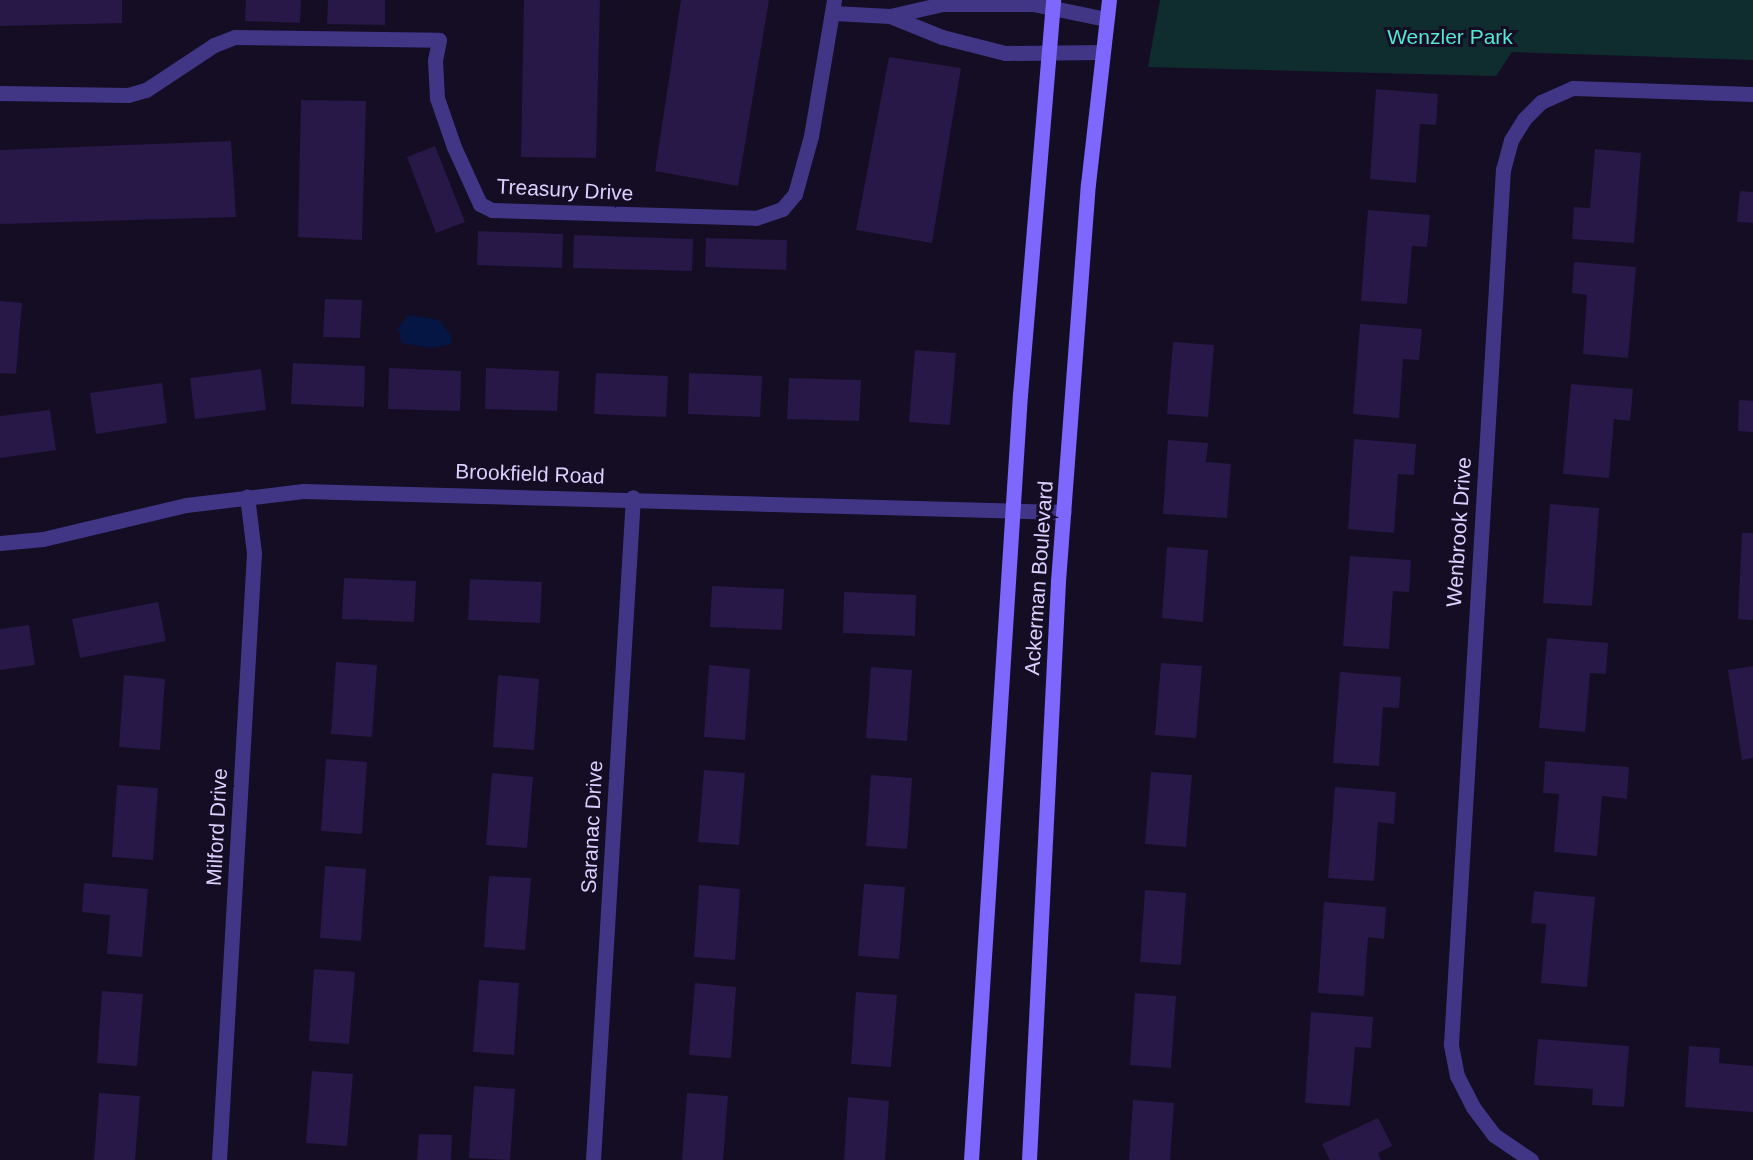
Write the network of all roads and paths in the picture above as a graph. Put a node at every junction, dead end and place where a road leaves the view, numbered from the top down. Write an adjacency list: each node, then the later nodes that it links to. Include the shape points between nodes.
1 (1109, 0): 5 (street, Ackerman Boulevard)
2 (1052, 5): 4 (street, via 943,4); 5 (street); 6 (street, Ackerman Boulevard)
3 (834, 6): 4 (street); 8 (street, Treasury Drive, via 811,136 795,194 782,209 756,218 492,210 480,204 437,98 435,60 439,40 236,37 214,45 146,90 128,95)
4 (890, 16): 6 (street, via 942,37 1005,53)
5 (1106, 19): 7 (street, Ackerman Boulevard)
6 (1047, 52): 7 (street); 12 (street, Ackerman Boulevard)
7 (1102, 52): 13 (street, Ackerman Boulevard, via 1088,184)
8 (0, 93)
9 (1753, 94): 19 (street, Wenbrook Drive, via 1574,88 1540,102 1524,119 1511,140 1503,170 1451,1044 1457,1076 1473,1107 1494,1135)
10 (247, 496): 11 (street, Brookfield Road, via 303,490); 14 (street, Brookfield Road, via 43,538); 15 (street, Milford Drive, via 254,553)
11 (633, 498): 12 (street, Brookfield Road); 16 (street, Saranac Drive)
12 (1013, 510): 13 (street, Brookfield Road); 17 (street, Ackerman Boulevard)
13 (1064, 512): 18 (street, Ackerman Boulevard)
14 (0, 543)
15 (219, 1160)
16 (593, 1160)
17 (971, 1160)
18 (1029, 1160)
19 (1532, 1160)

